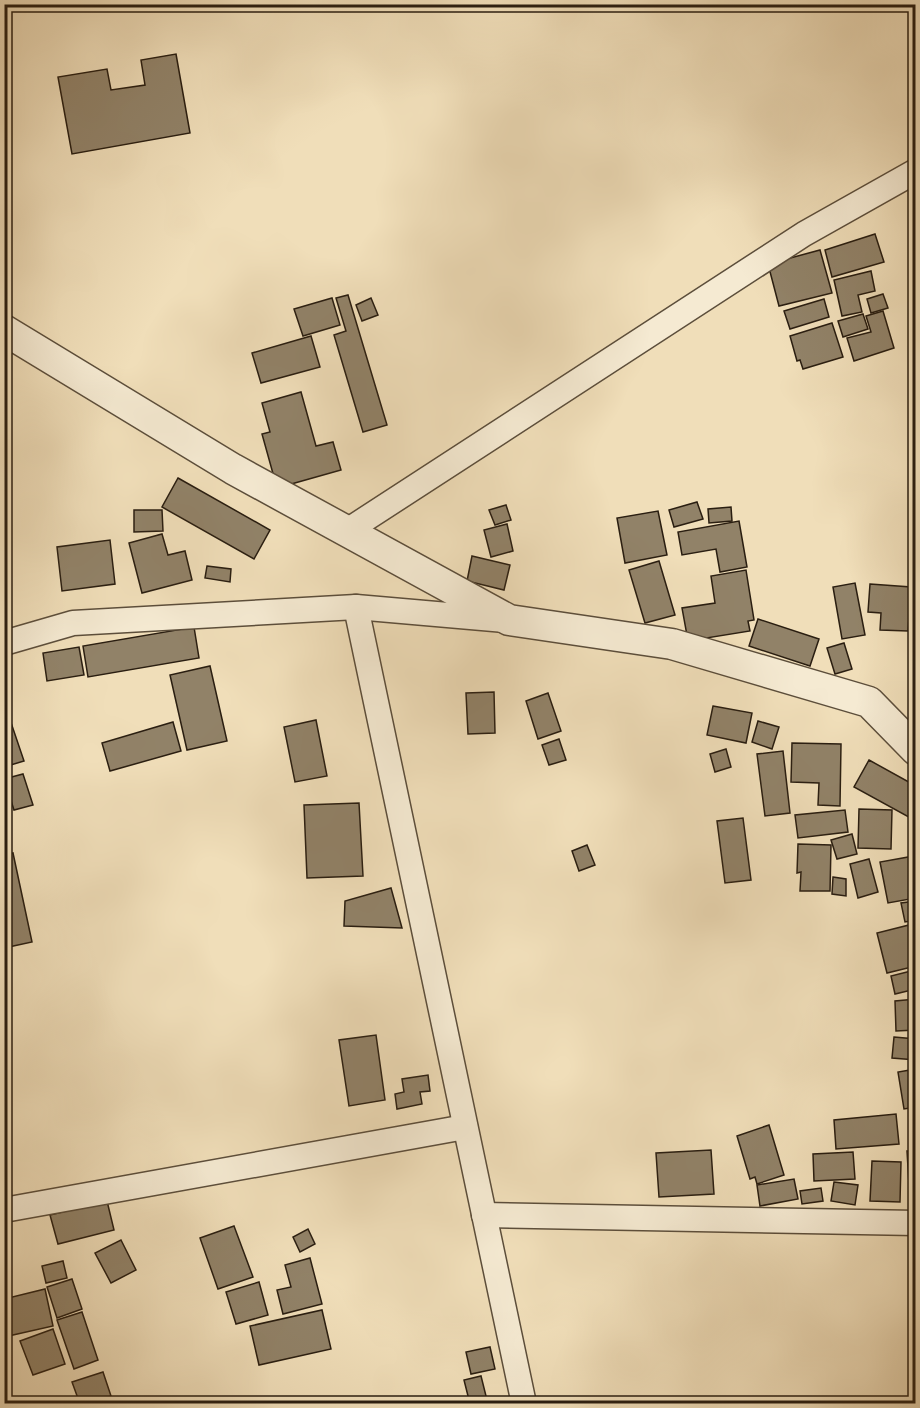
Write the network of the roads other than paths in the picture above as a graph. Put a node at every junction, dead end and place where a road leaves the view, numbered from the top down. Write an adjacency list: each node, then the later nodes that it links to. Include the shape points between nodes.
1 (915, 171): 3 (street, via 804,234)
2 (4, 330): 3 (street, via 233,469)
3 (347, 531): 5 (street)
4 (356, 607): 5 (street); 6 (street, via 73,623); 8 (street)
5 (508, 620): 7 (street, via 672,644 869,702)
6 (4, 643)
7 (915, 750)
8 (465, 1127): 9 (street); 10 (street)
9 (4, 1210)
10 (484, 1215): 11 (street); 12 (street)
11 (915, 1223)
12 (524, 1404)

